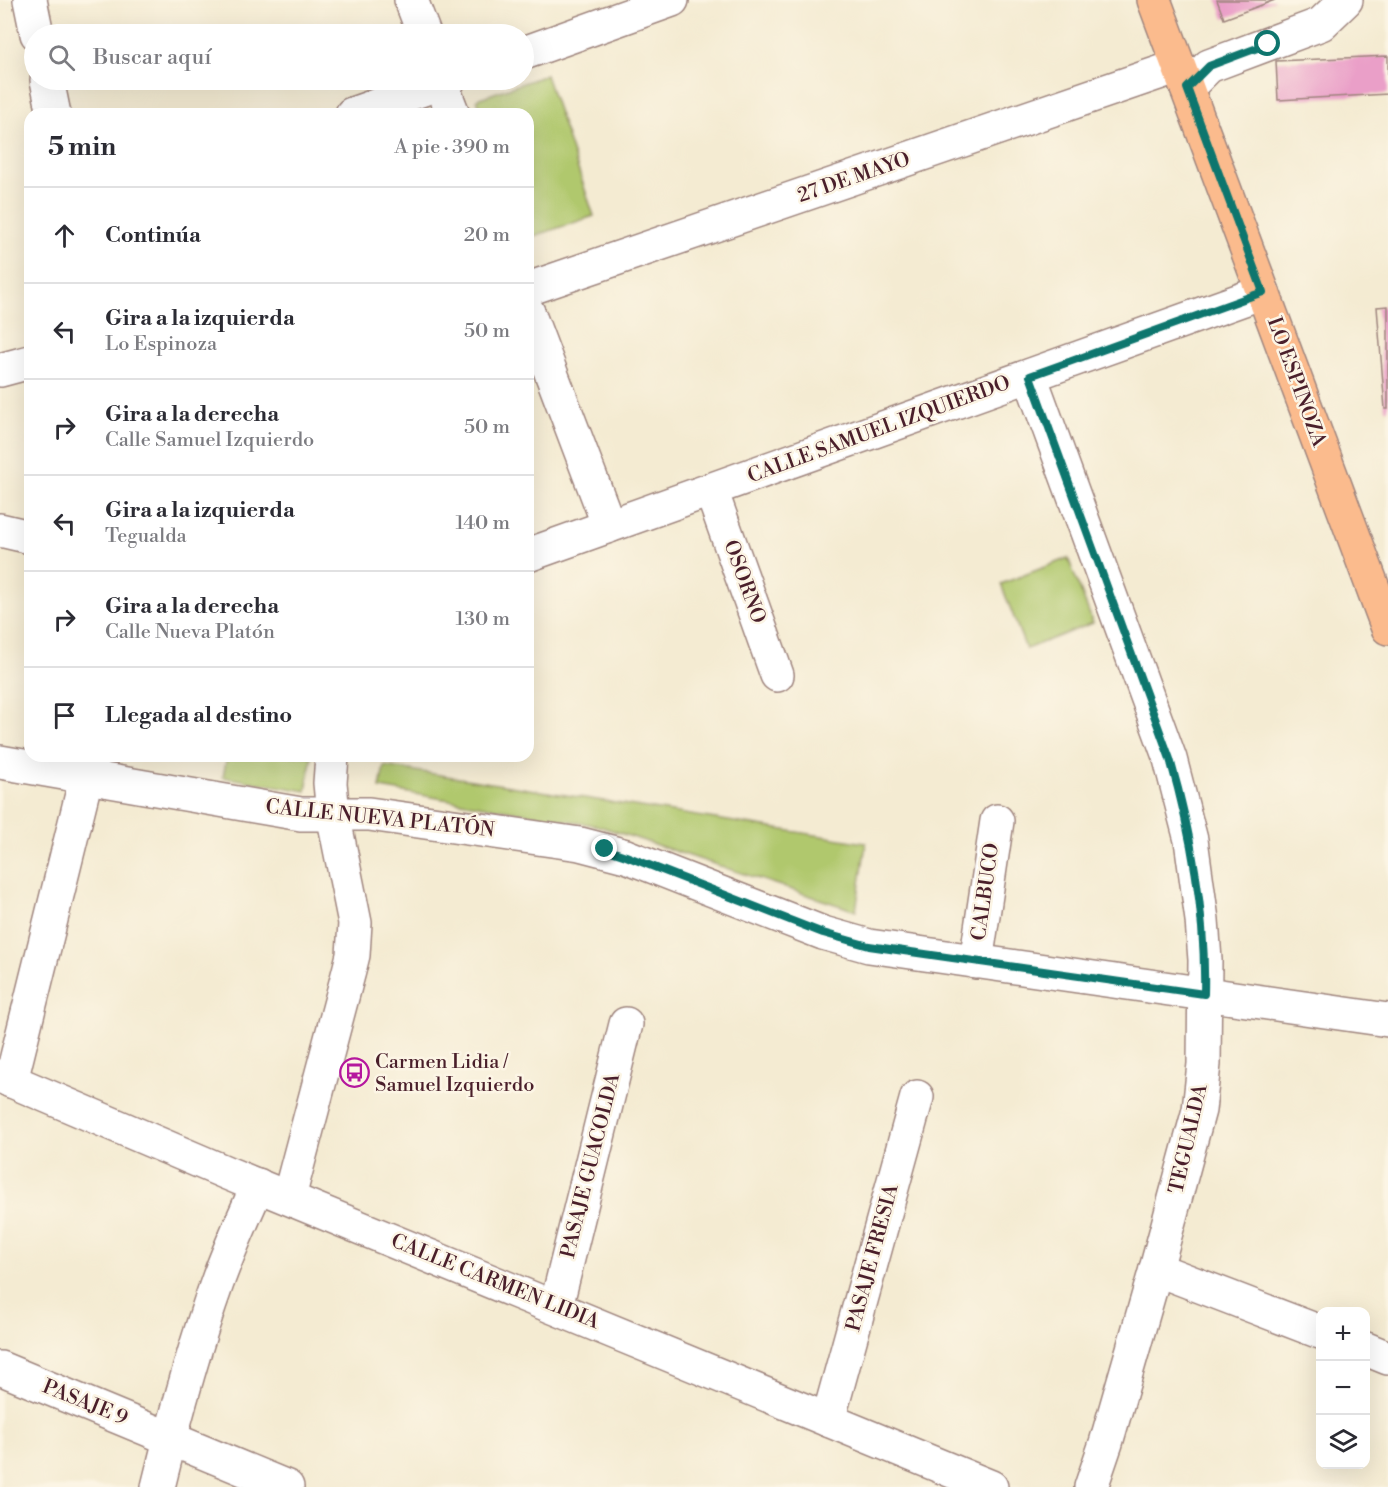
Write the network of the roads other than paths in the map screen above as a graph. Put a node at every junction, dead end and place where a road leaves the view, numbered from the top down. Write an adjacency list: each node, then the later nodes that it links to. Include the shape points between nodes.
1 (30, 0): 6 (street)
2 (411, 0): 7 (street)
3 (672, 0): 8 (street)
4 (1154, 0): 9 (main road, LO ESPINOZA)
5 (1346, 0): 9 (street, via 1321,24)
6 (35, 24)
7 (420, 24)
8 (534, 49)
9 (1183, 77): 16 (street, 27 DE MAYO); 17 (main road, LO ESPINOZA)
10 (49, 90): 13 (street)
11 (417, 90): 14 (street)
12 (447, 90): 15 (street)
13 (53, 108)
14 (368, 108)
15 (451, 108)
16 (534, 287)
17 (1263, 292): 21 (street, CALLE SAMUEL IZQUIERDO); 27 (main road, LO ESPINOZA)
18 (534, 328): 23 (street)
19 (24, 364): 20 (street)
20 (0, 370)
21 (1030, 376): 22 (street, CALLE SAMUEL IZQUIERDO); 35 (street, TEGUALDA, via 1182,800 1202,920)
22 (711, 490): 23 (street, CALLE SAMUEL IZQUIERDO); 28 (street, OSORNO)
23 (609, 526): 26 (street, CALLE SAMUEL IZQUIERDO)
24 (0, 530): 25 (street)
25 (24, 536)
26 (534, 553)
27 (1388, 628)
28 (777, 675)
29 (0, 762): 31 (street, CALLE NUEVA PLATÓN)
30 (332, 762): 32 (street)
31 (86, 778): 32 (street, CALLE NUEVA PLATÓN, via 301,813); 38 (street)
32 (333, 814): 34 (street, CALLE NUEVA PLATÓN, via 369,814 580,844 626,856 846,940); 41 (street, via 353,908 353,955)
33 (997, 821): 34 (street, CALBUCO)
34 (976, 962): 35 (street, CALLE NUEVA PLATÓN)
35 (1204, 994): 36 (street, CALLE NUEVA PLATÓN); 42 (street, TEGUALDA, via 1204,1064 1199,1110)
36 (1388, 1020)
37 (626, 1024): 43 (street, PASAJE GUACOLDA)
38 (6, 1079): 40 (street, CALLE CARMEN LIDIA)
39 (917, 1096): 48 (street, PASAJE FRESIA)
40 (258, 1185): 41 (street, CALLE CARMEN LIDIA); 49 (street, via 217,1281)
41 (289, 1197): 43 (street, CALLE CARMEN LIDIA)
42 (1156, 1269): 44 (street); 53 (street, TEGUALDA)
43 (556, 1307): 48 (street, CALLE CARMEN LIDIA)
44 (1316, 1330)
45 (1370, 1351): 46 (street)
46 (1388, 1358)
47 (0, 1368): 49 (street, PASAJE 9)
48 (828, 1420): 52 (street, CALLE CARMEN LIDIA)
49 (170, 1438): 50 (street); 51 (street, PASAJE 9)
50 (158, 1487)
51 (287, 1487)
52 (991, 1487)
53 (1091, 1487)

